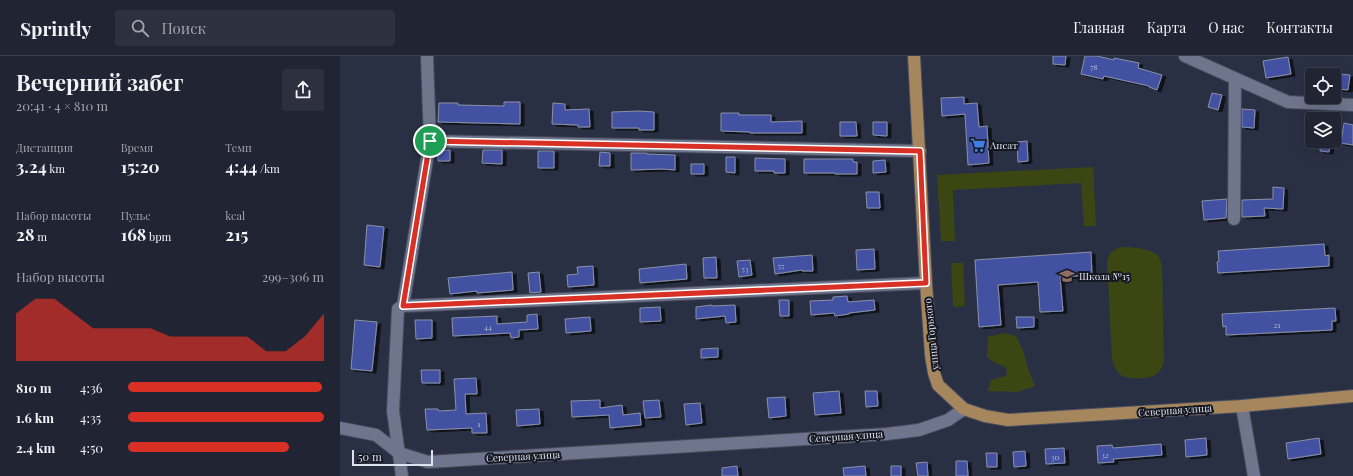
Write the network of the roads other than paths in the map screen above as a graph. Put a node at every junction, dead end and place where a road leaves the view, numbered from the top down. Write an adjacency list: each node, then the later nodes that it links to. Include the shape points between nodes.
1 (427, 56): 6 (street)
2 (914, 56): 7 (main road, улица Горького)
3 (1185, 56): 4 (street)
4 (1235, 78): 5 (street, via 1288,102); 8 (street)
5 (1353, 105)
6 (430, 141): 7 (street); 10 (street)
7 (920, 151): 9 (main road, улица Горького)
8 (1234, 219)
9 (926, 283): 10 (street); 13 (main road, улица Горького, via 934,372 938,385)
10 (403, 306): 15 (street, via 398,309 393,411)
11 (1353, 396): 12 (main road, Северная улица)
12 (1242, 406): 13 (main road, Северная улица, via 1008,420); 17 (street)
13 (964, 409): 15 (street, Северная улица, via 948,420 919,430 887,434 428,462)
14 (340, 428): 15 (street, Северная улица, via 376,435)
15 (399, 453): 16 (street)
16 (402, 476)
17 (1254, 476)

